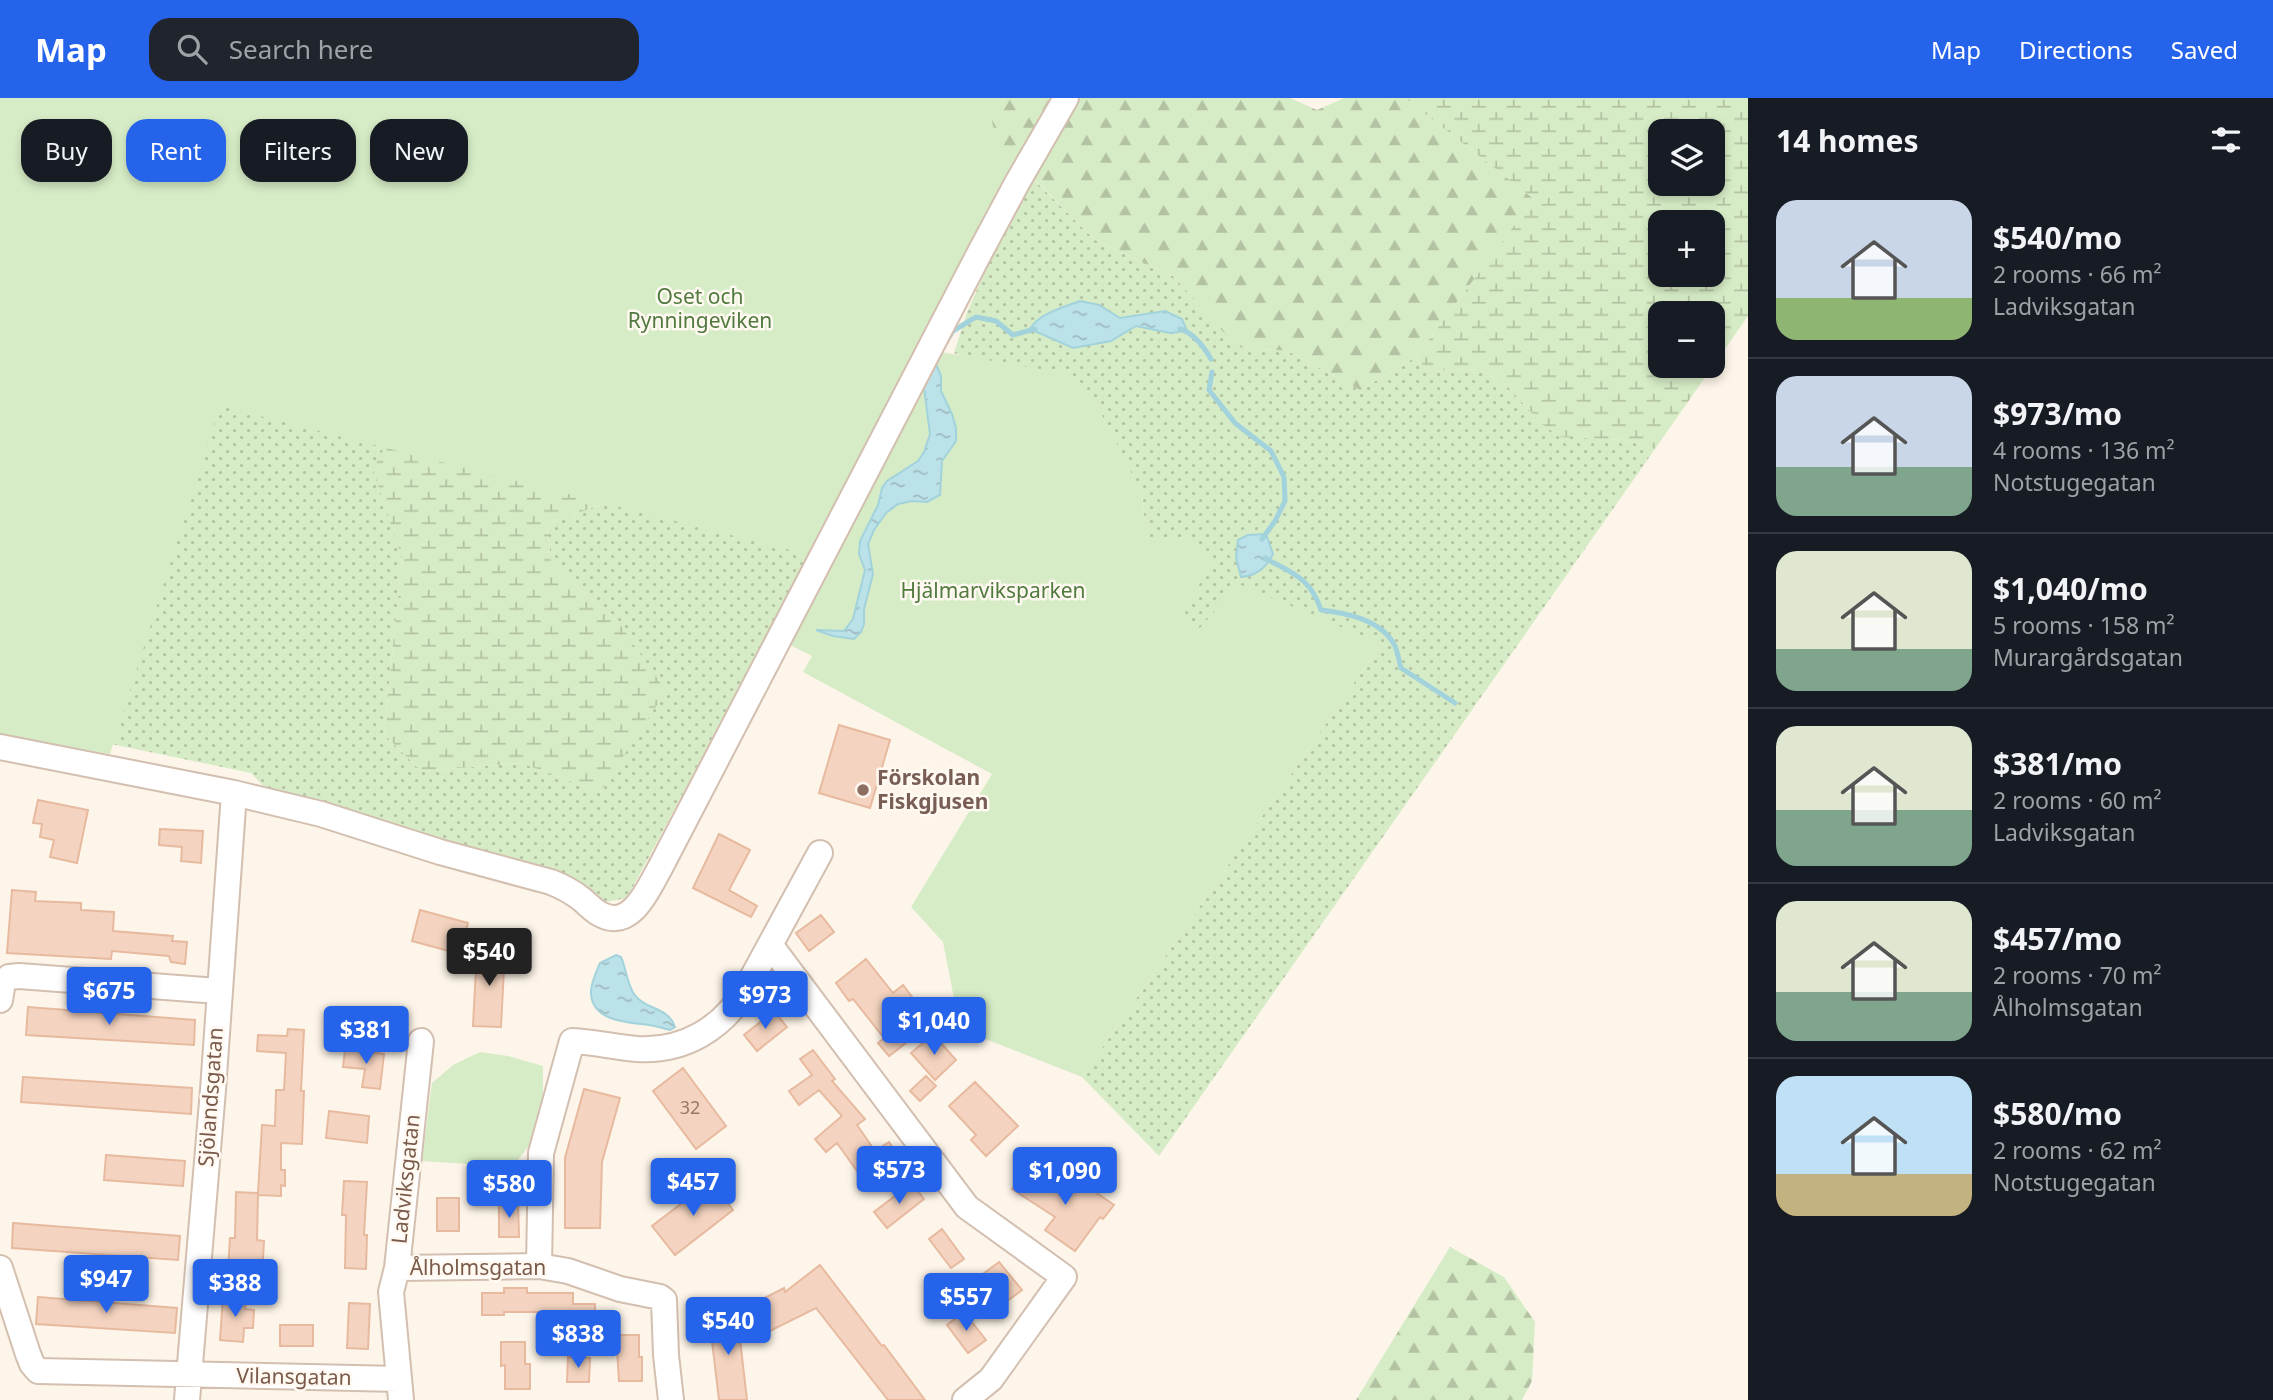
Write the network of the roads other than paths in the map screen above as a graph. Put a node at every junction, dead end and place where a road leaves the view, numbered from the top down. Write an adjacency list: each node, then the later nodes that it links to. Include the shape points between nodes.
1 (1066, 98): 3 (street, via 1017,183 660,867 632,911 622,916 601,915 568,889 551,882)
2 (0, 747): 3 (street)
3 (234, 793): 6 (street, Sjölandsgatan)
4 (820, 853): 5 (street)
5 (771, 946): 9 (street, via 734,1008 695,1039 649,1049 572,1041 541,1153); 16 (street, via 967,1207 1064,1277 991,1378)
6 (218, 990): 7 (street, via 19,976 3,982); 12 (street, Sjölandsgatan)
7 (0, 1000)
8 (421, 1041): 11 (street, Ladviksgatan)
9 (539, 1266): 11 (street, Ålholmsgatan); 15 (street, Ålholmsgatan, via 568,1270 663,1300)
10 (0, 1268): 12 (street, Vilansgatan, via 38,1371)
11 (397, 1268): 13 (street, Ladviksgatan, via 391,1292)
12 (189, 1374): 13 (street, Vilansgatan); 14 (street, Sjölandsgatan)
13 (400, 1390)
14 (187, 1400)
15 (671, 1400)
16 (965, 1400)

